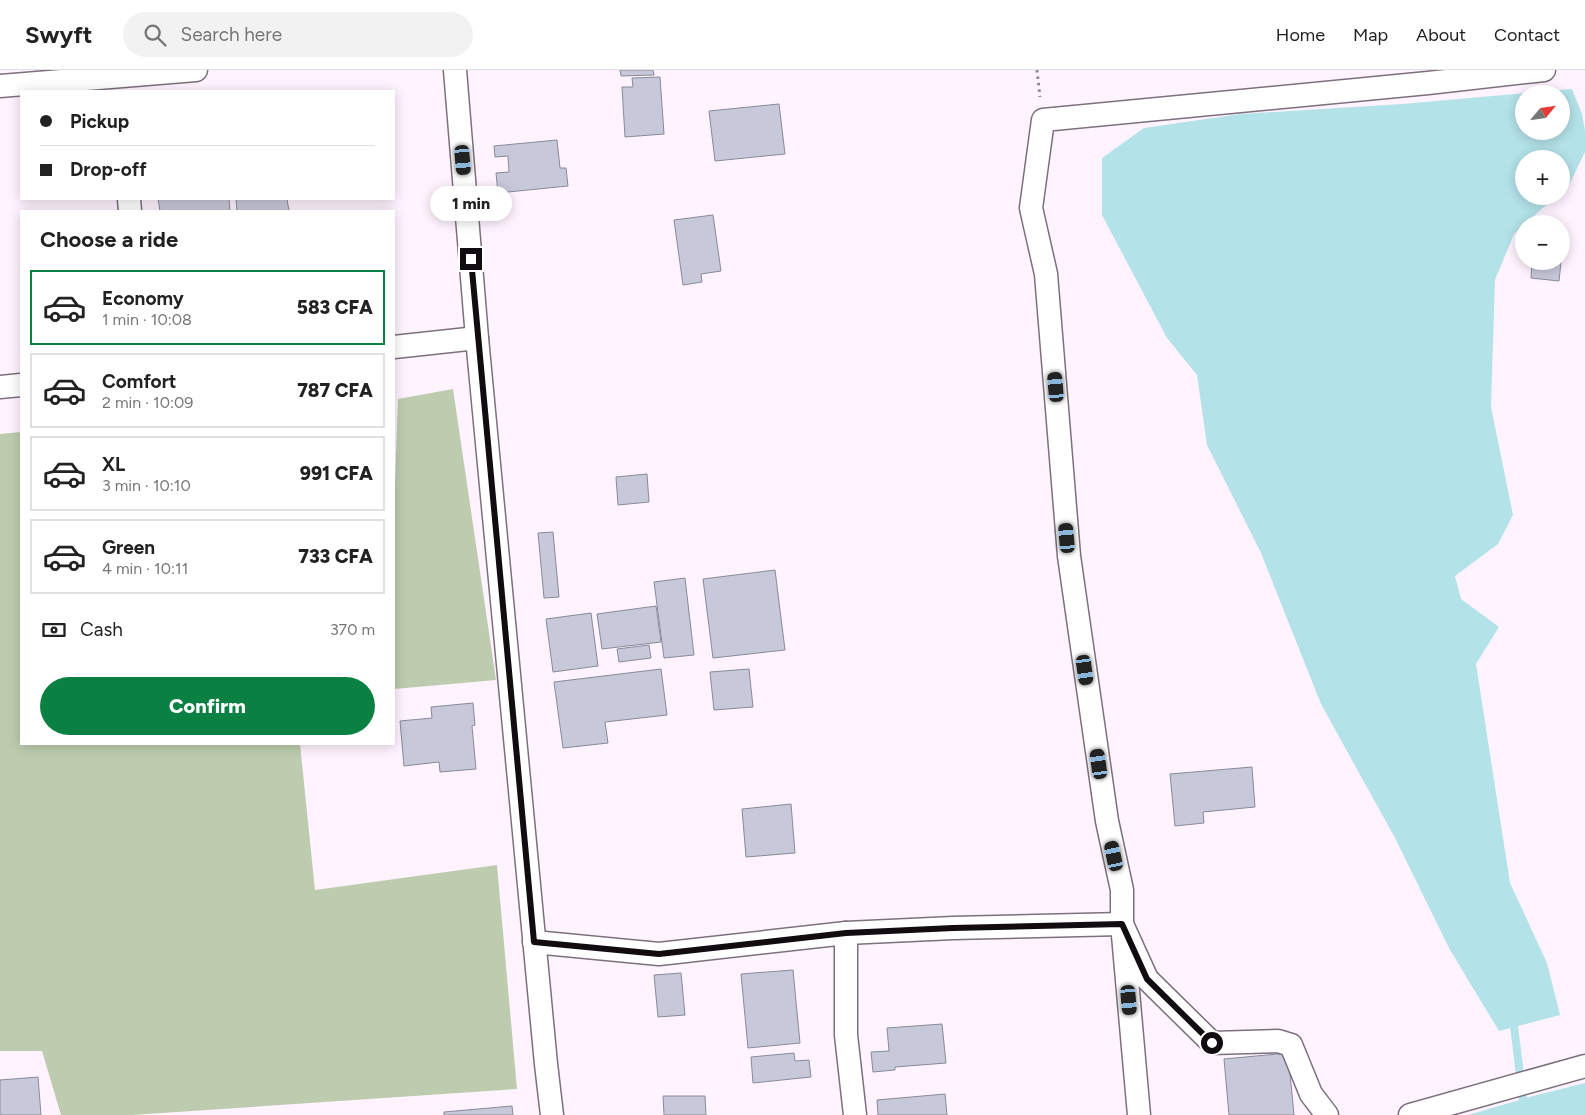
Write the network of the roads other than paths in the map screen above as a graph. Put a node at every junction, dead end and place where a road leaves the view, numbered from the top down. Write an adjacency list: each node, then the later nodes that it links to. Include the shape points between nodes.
1 (196, 70): 4 (street)
2 (455, 70): 6 (street)
3 (1544, 70): 10 (street, via 1043,120 1031,208 1046,274 1069,556 1107,821 1122,890)
4 (121, 79): 5 (street)
5 (0, 86)
6 (477, 338): 7 (street); 12 (street)
7 (395, 347)
8 (20, 385): 9 (street)
9 (0, 387)
10 (1122, 924): 11 (street); 16 (street); 17 (street, via 1147,979 1212,1043 1278,1041 1292,1045 1310,1094)
11 (846, 933): 12 (street, via 659,954); 15 (street, via 846,1035)
12 (534, 942): 14 (street)
13 (1585, 1066): 18 (street)
14 (552, 1115)
15 (855, 1115)
16 (1139, 1115)
17 (1327, 1115)
18 (1410, 1115)

